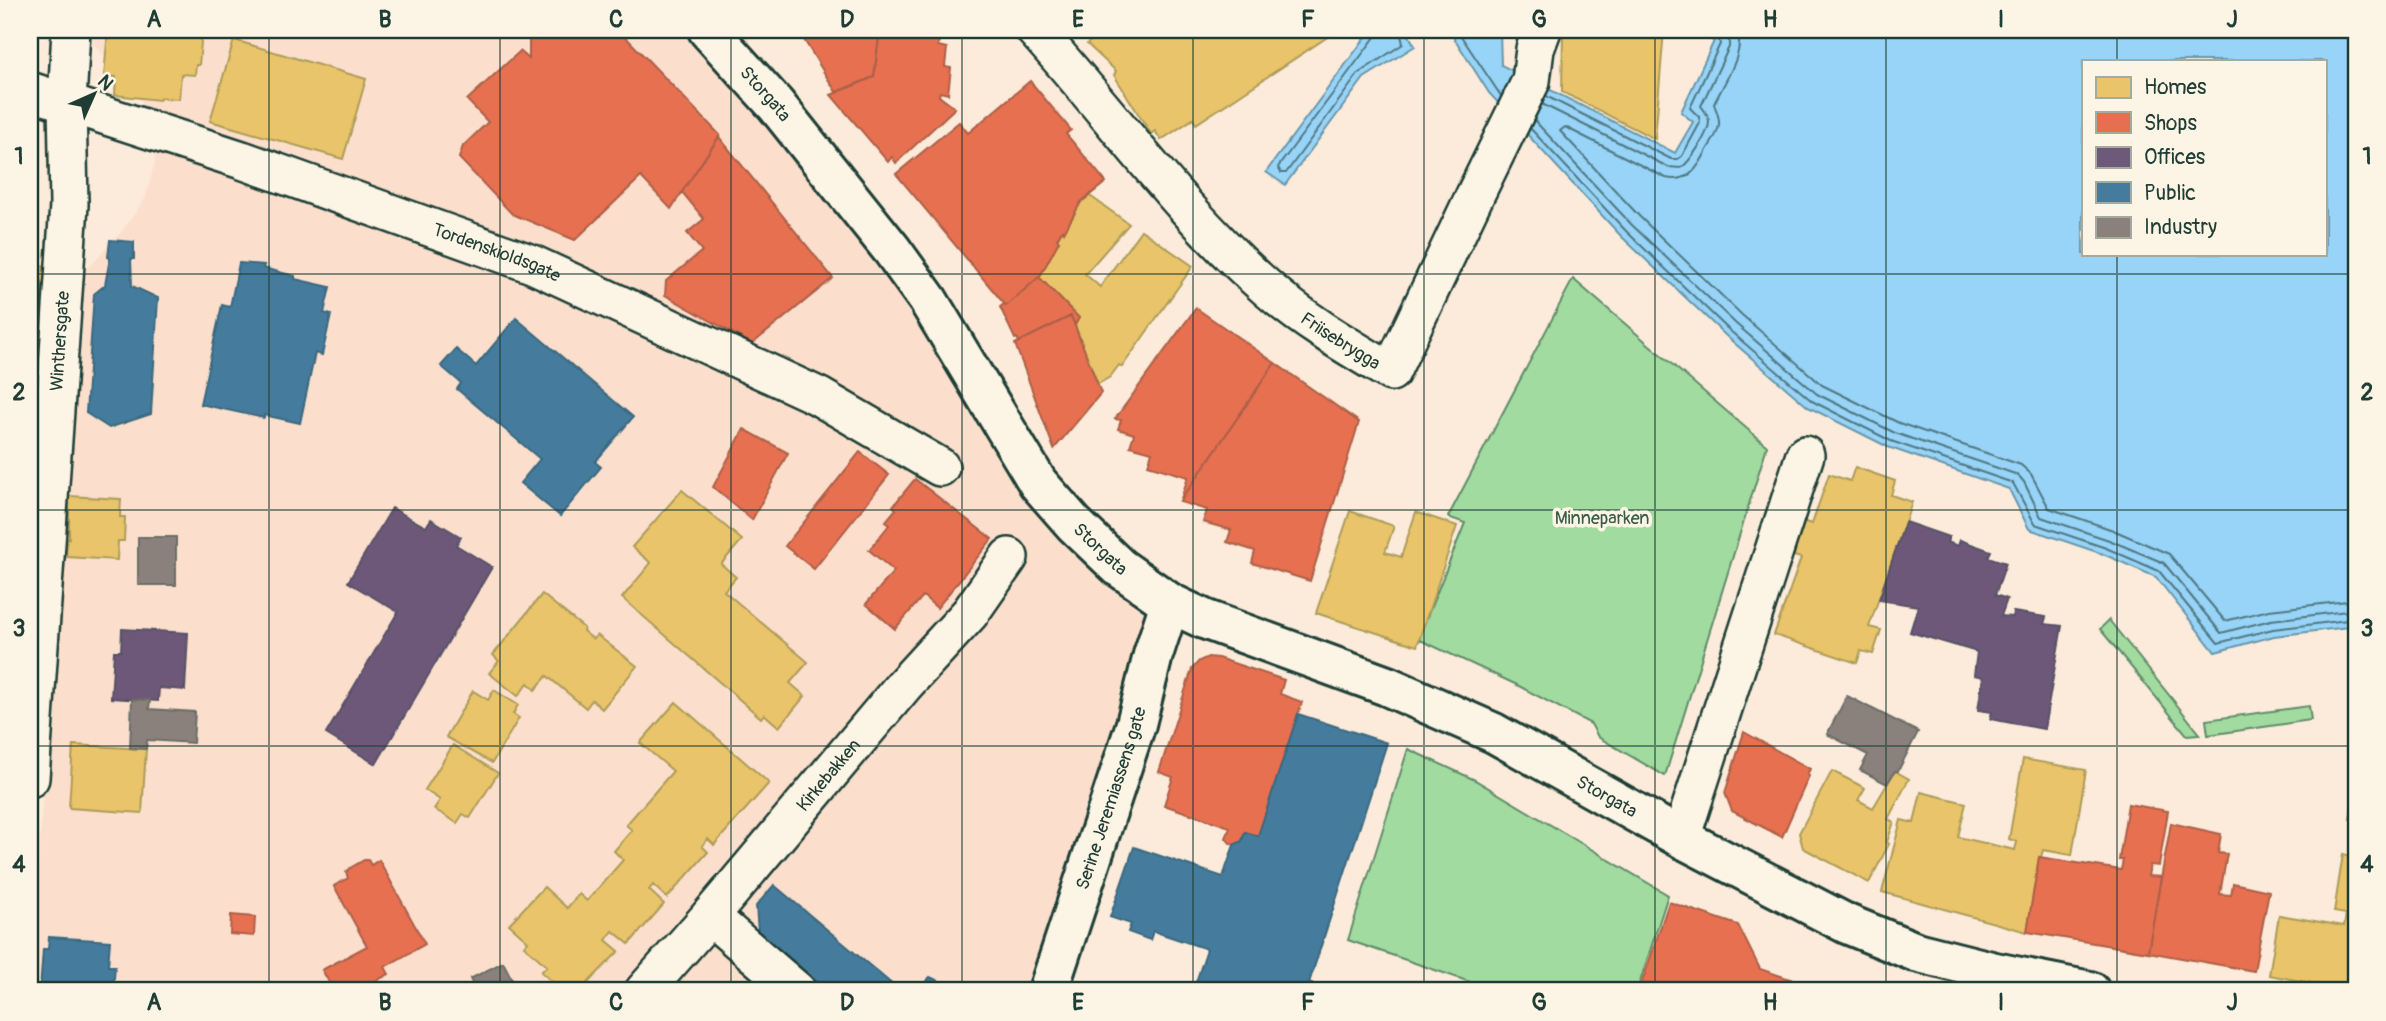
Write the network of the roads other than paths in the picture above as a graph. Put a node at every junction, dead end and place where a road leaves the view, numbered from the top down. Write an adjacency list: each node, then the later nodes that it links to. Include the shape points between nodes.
1 (71, 30): 6 (street, Winthersgate)
2 (708, 30): 11 (street, Storgata, via 776,105 899,260 1038,483 1119,567)
3 (1035, 30): 4 (street, Friisebrygga, via 1190,212 1268,289 1391,372 1508,128)
4 (1536, 54)
5 (30, 91): 6 (street, Tordenskioldsgate)
6 (67, 102): 7 (street, Winthersgate, via 69,205); 9 (street, Tordenskioldsgate, via 532,264 818,396)
7 (41, 437): 12 (street, Winthersgate)
8 (1805, 455): 13 (street)
9 (940, 467)
10 (1009, 557): 14 (street, Kirkebakken, via 970,613)
11 (1170, 603): 13 (street, Storgata, via 1459,716); 17 (street, Serine Jeremiassens gate, via 1136,724)
12 (30, 778)
13 (1681, 838): 18 (street, Storgata, via 1847,924 1916,952)
14 (710, 916): 15 (street, Kirkebakken); 16 (street)
15 (644, 991)
16 (797, 991)
17 (1048, 991)
18 (2090, 991)

